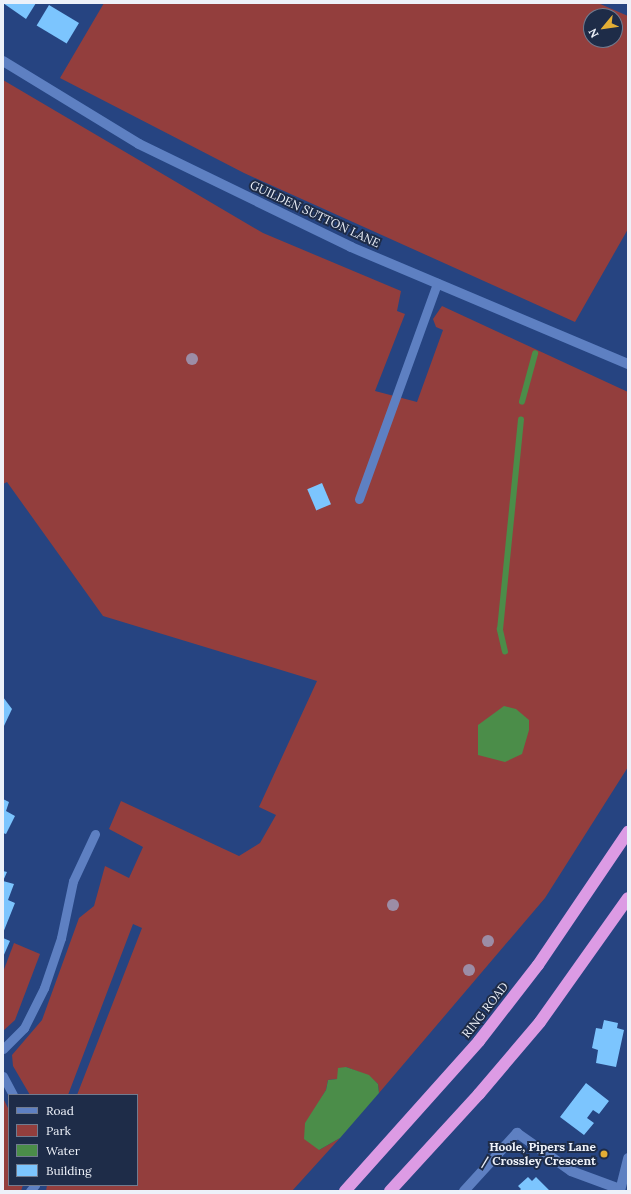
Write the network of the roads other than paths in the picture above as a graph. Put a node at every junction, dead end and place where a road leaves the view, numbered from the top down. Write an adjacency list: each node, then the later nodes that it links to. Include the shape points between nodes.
1 (3, 61): 2 (street, GUILDEN SUTTON LANE, via 139,144 351,247)
2 (437, 283): 3 (street, GUILDEN SUTTON LANE); 4 (lane)
3 (628, 364)
4 (359, 499)
5 (628, 832): 13 (highway, RING ROAD, via 538,965 479,1042)
6 (95, 834): 8 (lane, via 73,881 61,938 44,988 24,1028)
7 (628, 898): 14 (highway, via 540,1022 480,1094)
8 (3, 1050)
9 (3, 1076): 10 (lane)
10 (12, 1094)
11 (628, 1158): 12 (street)
12 (620, 1190): 15 (street, via 571,1171 517,1133)
13 (345, 1191)
14 (390, 1191)
15 (464, 1191)

